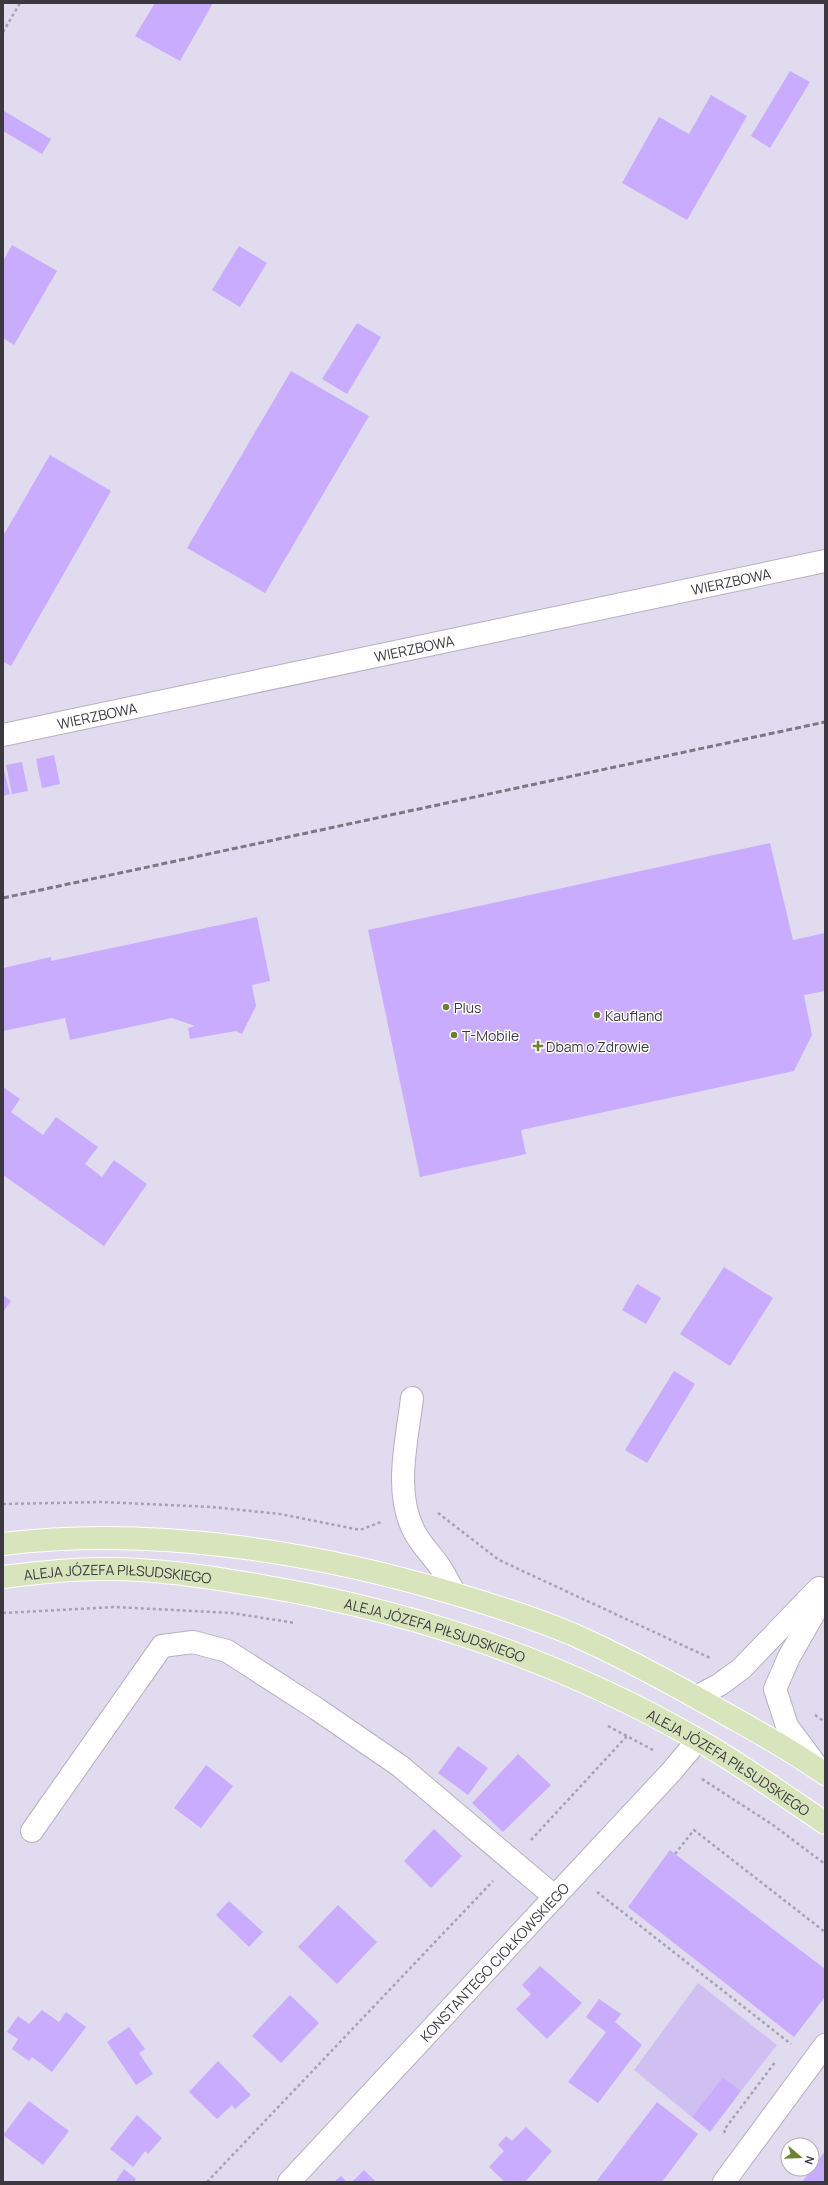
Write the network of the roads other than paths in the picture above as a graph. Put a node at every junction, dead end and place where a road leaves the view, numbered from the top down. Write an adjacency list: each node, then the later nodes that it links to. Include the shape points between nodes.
1 (825, 561): 2 (street, WIERZBOWA)
2 (3, 735)
3 (412, 1398): 7 (street, via 402,1482 407,1513 414,1531 440,1567)
4 (3, 1544): 7 (main road, via 51,1539 142,1540 240,1548 331,1562)
5 (3, 1576): 10 (main road, ALEJA JÓZEFA PIŁSUDSKIEGO, via 68,1570 146,1571 250,1584 356,1604 469,1636 511,1651 594,1686)
6 (825, 1581): 9 (street, via 741,1669)
7 (455, 1594): 9 (main road, via 530,1617 574,1635)
8 (825, 1594): 11 (street, via 788,1657 775,1689 787,1726)
9 (696, 1697): 11 (main road)
10 (698, 1740): 12 (main road, ALEJA JÓZEFA PIŁSUDSKIEGO); 14 (street, KONSTANTEGO CIOŁKOWSKIEGO, via 680,1764)
11 (822, 1772)
12 (825, 1823)
13 (32, 1831): 14 (street, via 162,1646 193,1642 227,1651 400,1766)
14 (555, 1897): 16 (street, KONSTANTEGO CIOŁKOWSKIEGO)
15 (825, 2045): 17 (street)
16 (290, 2182)
17 (724, 2182)

